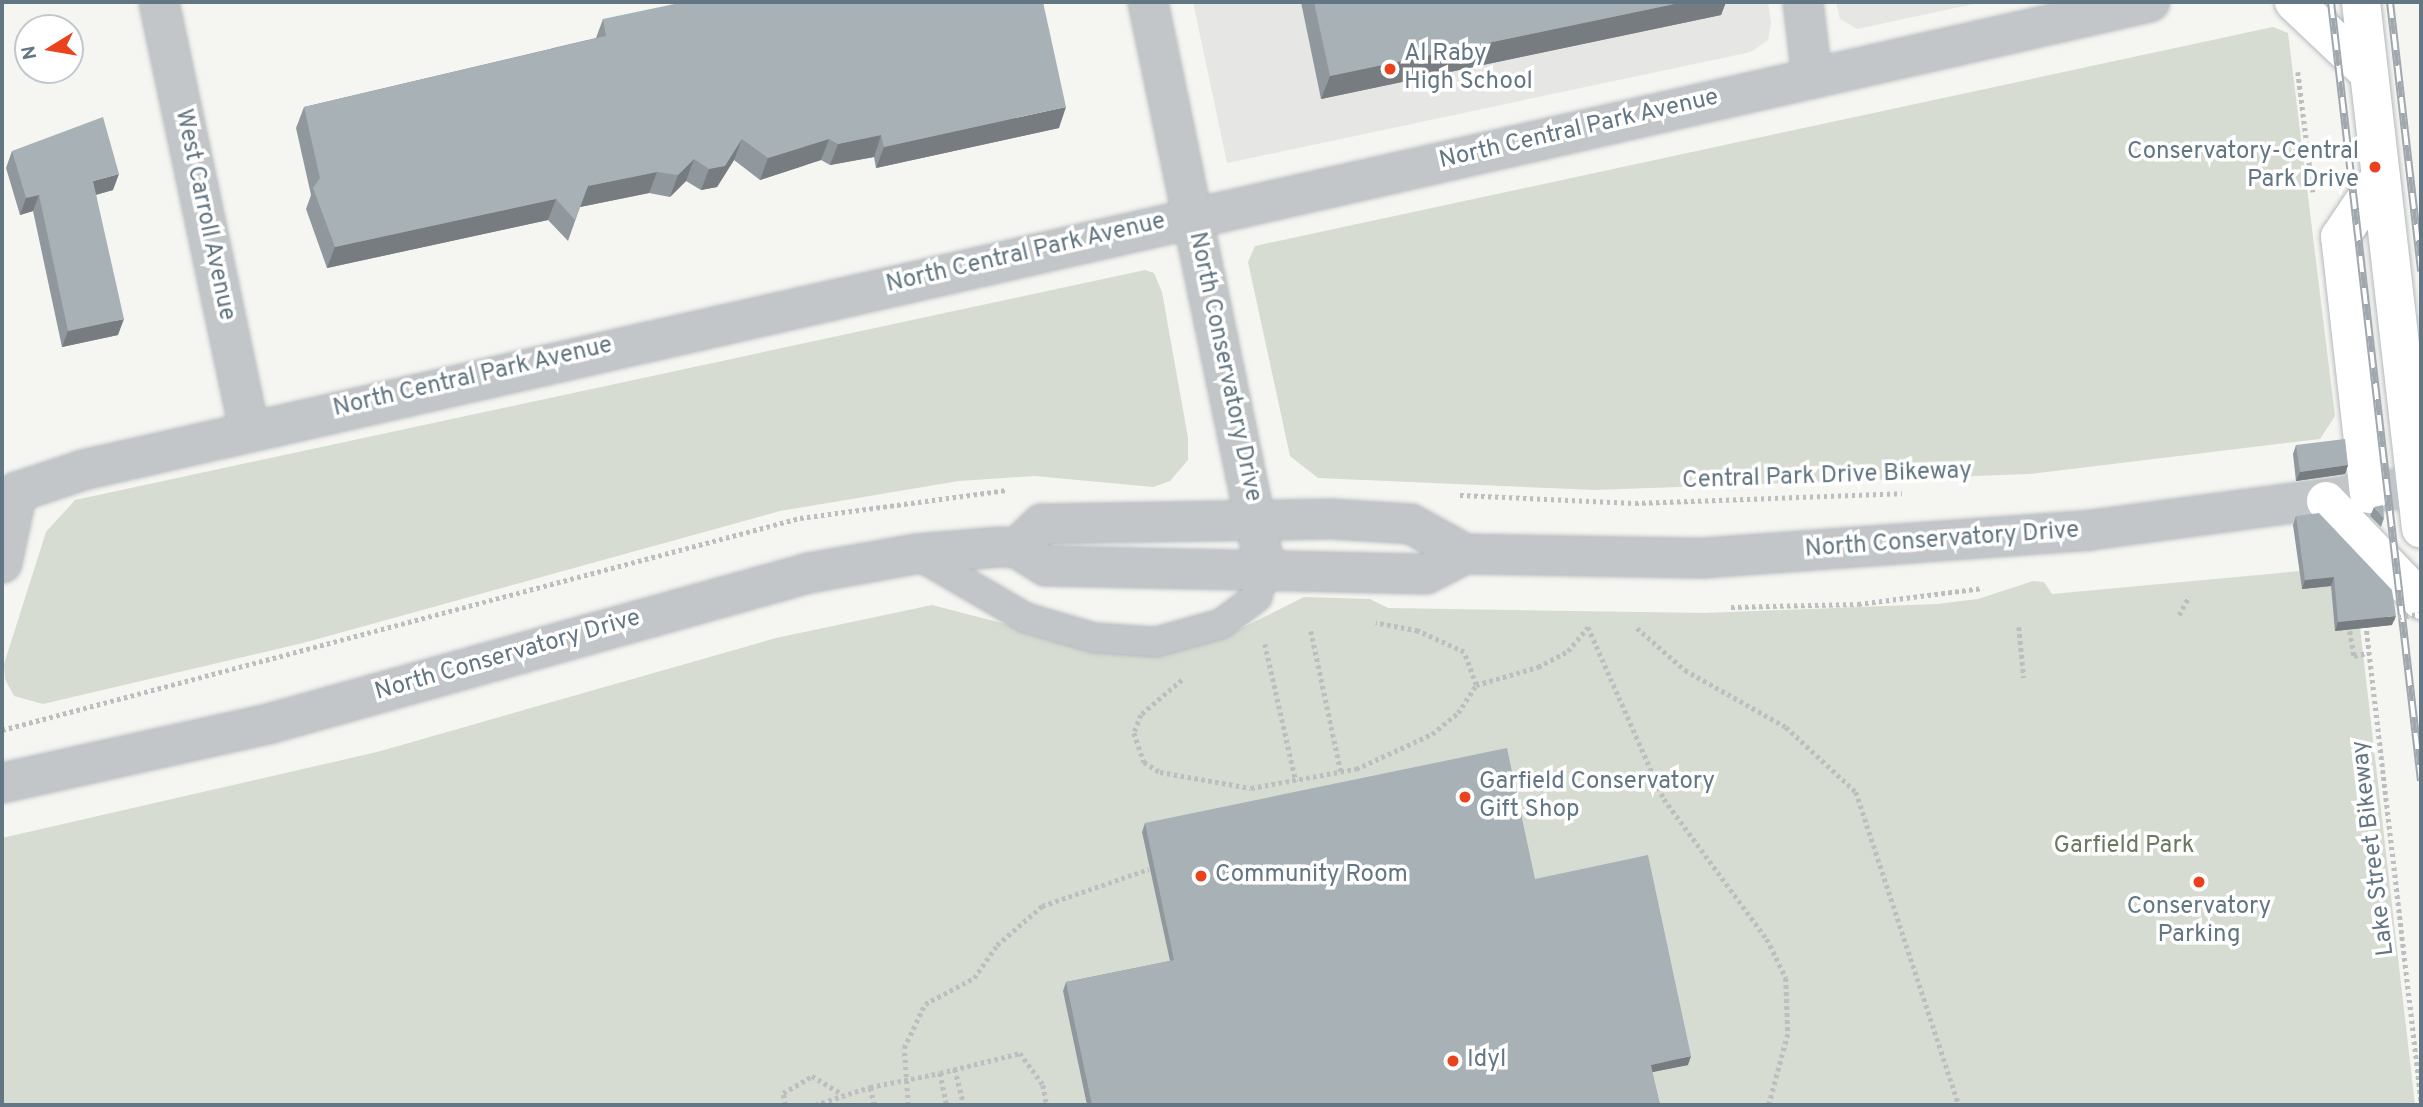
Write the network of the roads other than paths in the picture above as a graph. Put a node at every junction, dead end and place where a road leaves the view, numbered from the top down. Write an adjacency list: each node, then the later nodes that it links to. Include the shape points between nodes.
1 (159, 2): 12 (street, West Carroll Avenue)
2 (1147, 2): 10 (street, North Conservatory Drive)
3 (1803, 2): 8 (street)
4 (2150, 2): 8 (street, North Central Park Avenue)
5 (2294, 2): 7 (main road)
6 (2361, 2): 7 (main road)
7 (2370, 73): 9 (main road)
8 (1812, 78): 10 (street, North Central Park Avenue)
9 (2381, 176): 11 (main road); 15 (main road, via 2340,237)
10 (1193, 216): 12 (street, North Central Park Avenue); 17 (street, North Conservatory Drive)
11 (2411, 368): 13 (main road)
12 (249, 429): 14 (street, North Central Park Avenue)
13 (2419, 486): 15 (street, North Conservatory Drive); 18 (main road)
14 (9, 491): 22 (street, North Central Park Avenue)
15 (2369, 494): 16 (street, North Conservatory Drive)
16 (2326, 501): 21 (street, North Conservatory Drive, via 2009,538 1704,558); 24 (main road)
17 (1254, 517): 19 (street, North Conservatory Drive, via 1042,524); 21 (street, North Conservatory Drive, via 1411,524); 23 (street, North Conservatory Drive)
18 (2421, 529)
19 (1017, 548): 20 (street, North Conservatory Drive); 23 (street, North Conservatory Drive, via 1046,566)
20 (916, 554): 23 (lane, via 1026,618 1095,638 1156,642 1221,624 1256,597); 25 (street, North Conservatory Drive, via 809,573 268,724)
21 (1465, 554): 23 (street, North Conservatory Drive, via 1426,574)
22 (2, 563)
23 (1265, 568)
24 (2421, 600)
25 (2, 783)

